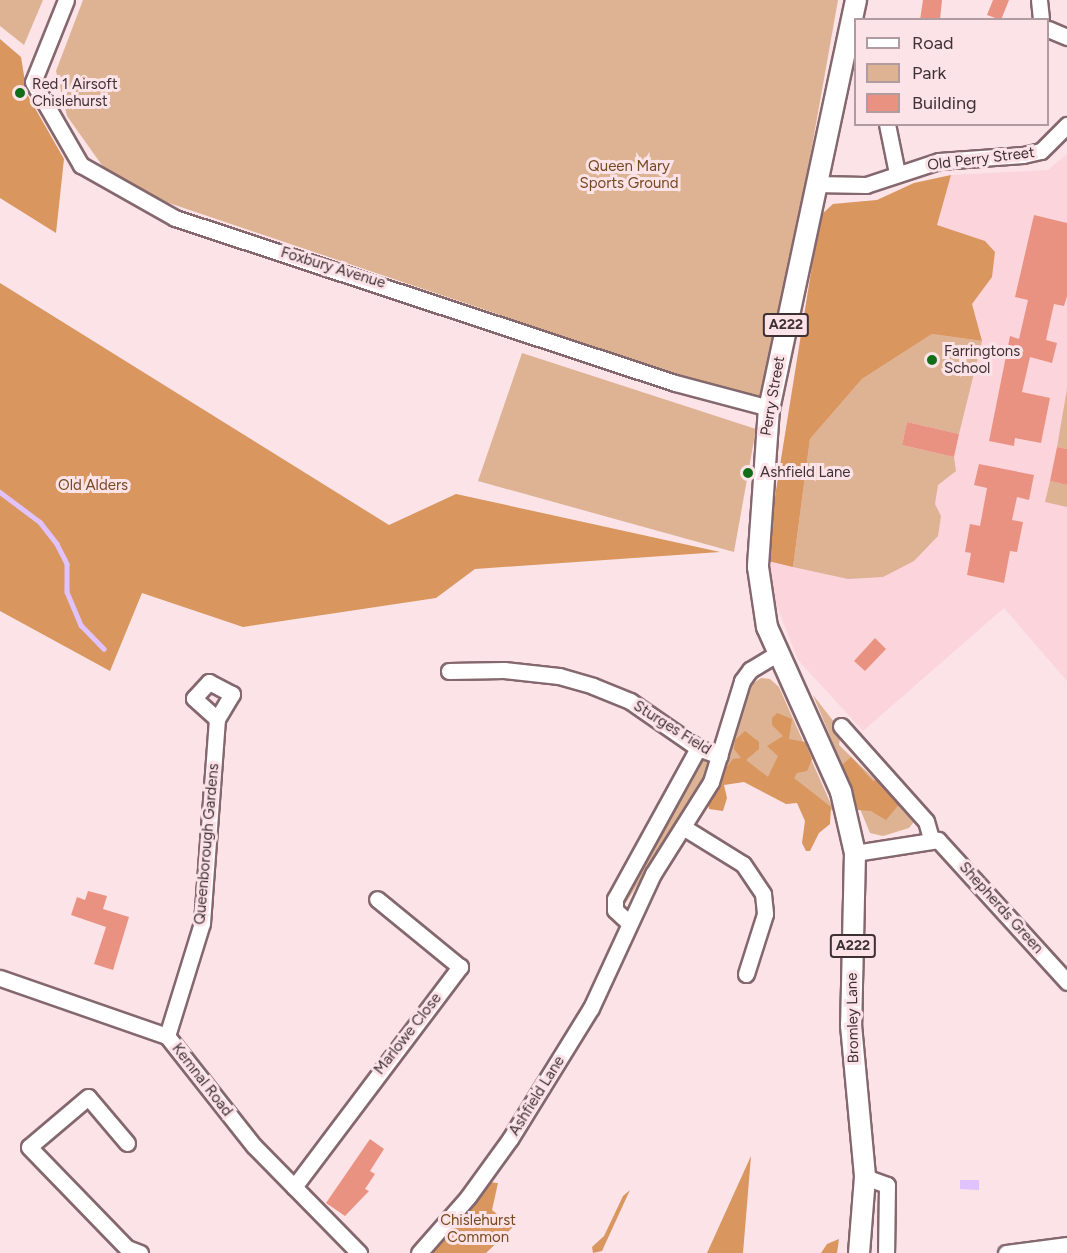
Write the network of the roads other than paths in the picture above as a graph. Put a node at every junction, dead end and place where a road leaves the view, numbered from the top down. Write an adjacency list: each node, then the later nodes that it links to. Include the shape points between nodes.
1 (66, 0): 11 (street, Foxbury Avenue, via 33,82 81,165 175,218 685,386)
2 (856, 0): 10 (main road, Perry Street / A222)
3 (1039, 0): 4 (street)
4 (1041, 18)
5 (1049, 30): 6 (street)
6 (1067, 37)
7 (1067, 125): 9 (street, Old Perry Street, via 1041,151 939,161)
8 (887, 126): 9 (street)
9 (897, 173): 10 (street, Old Perry Street, via 866,185)
10 (815, 184): 11 (main road, Perry Street / A222)
11 (770, 408): 12 (main road, Perry Street / A222, via 758,567 767,627)
12 (777, 654): 17 (street, Ashfield Lane, via 750,670 742,681); 20 (main road, Bromley Lane / A222, via 835,778)
13 (449, 671): 16 (street, Sturges Field, via 504,670 559,676 593,686 630,701)
14 (217, 719): 26 (street, Queenborough Gardens, via 202,923)
15 (841, 726): 19 (street, Shepherds Green, via 926,821)
16 (698, 748): 17 (street, Sturges Field); 22 (street, via 615,899 615,910)
17 (720, 756): 18 (street, Ashfield Lane, via 711,782)
18 (683, 826): 22 (street, Ashfield Lane); 23 (street, via 743,864 763,894 765,914)
19 (931, 839): 20 (street); 25 (street, Shepherds Green, via 950,850)
20 (855, 853): 28 (main road, Bromley Lane / A222, via 851,1025)
21 (378, 899): 29 (street, Marlowe Close, via 460,967)
22 (629, 923): 33 (street, Ashfield Lane, via 591,1008 510,1139 468,1197)
23 (746, 974)
24 (0, 978): 26 (street, Kemnal Road)
25 (1067, 982)
26 (168, 1036): 29 (street, Kemnal Road, via 254,1146)
27 (127, 1143): 31 (street, via 88,1097 29,1147 127,1248)
28 (865, 1177): 34 (main road, Bromley Lane / A222); 35 (street, via 887,1185)
29 (294, 1187): 32 (street, Kemnal Road)
30 (1067, 1245): 36 (street)
31 (140, 1253)
32 (359, 1253)
33 (419, 1253)
34 (859, 1253)
35 (886, 1253)
36 (1006, 1253)

